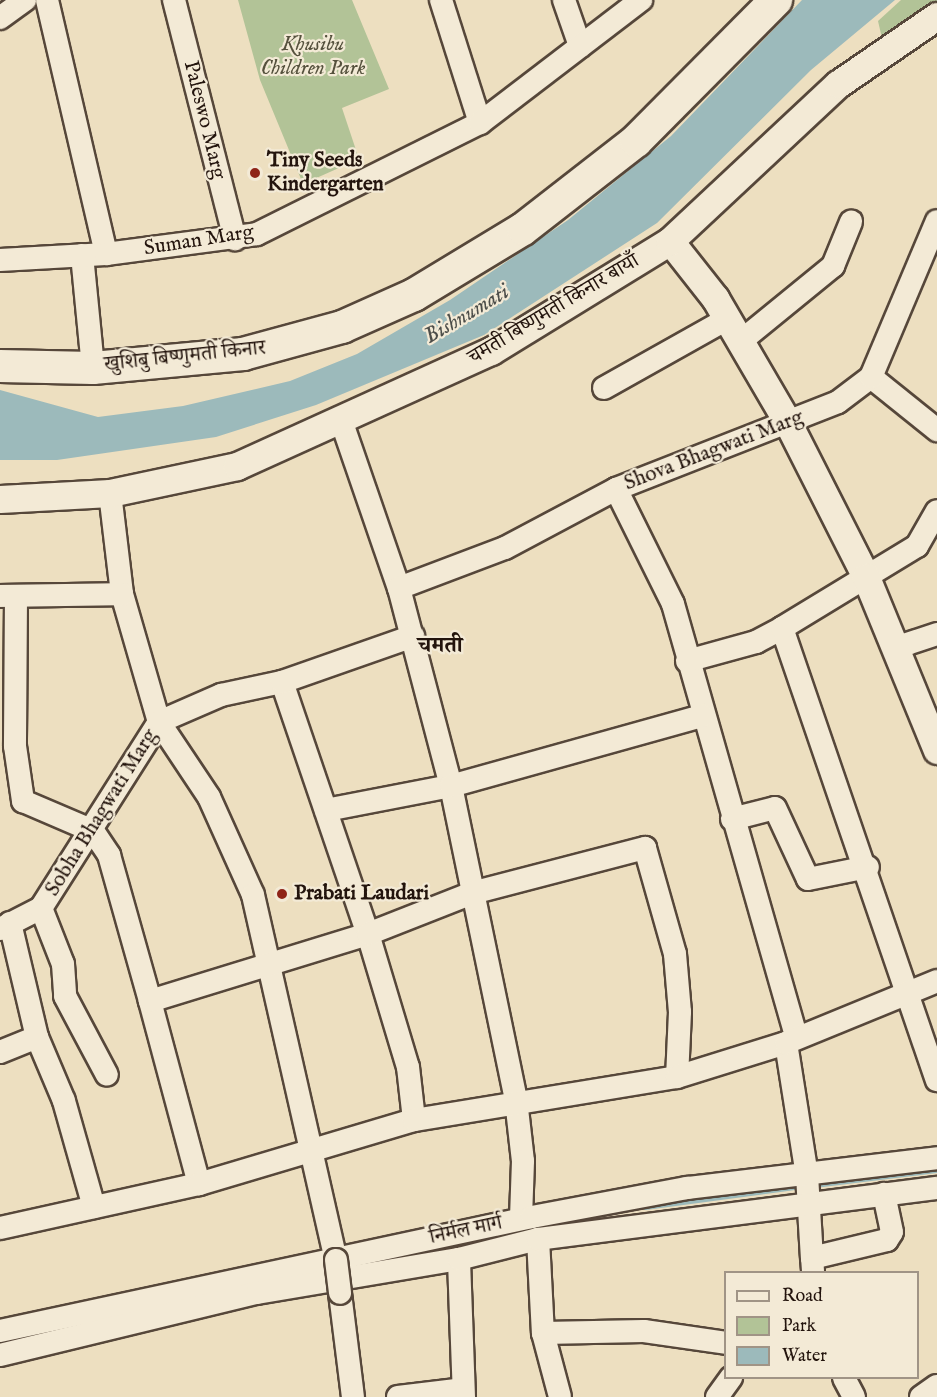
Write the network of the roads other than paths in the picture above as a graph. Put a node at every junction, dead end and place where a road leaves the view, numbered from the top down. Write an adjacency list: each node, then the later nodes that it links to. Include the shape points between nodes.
1 (25, 0): 9 (street)
2 (47, 0): 16 (street)
3 (174, 0): 14 (street, Paleswo Marg)
4 (441, 0): 11 (street)
5 (564, 0): 10 (street)
6 (641, 0): 10 (street, Suman Marg)
7 (777, 0): 21 (main road, खुशिबु बिष्णुमती किनार, via 636,141 471,262 342,327 243,354)
8 (937, 16): 15 (street, चमती बिष्णुमती किनार बायाँ, via 838,84)
9 (0, 18)
10 (580, 46): 11 (street, Suman Marg)
11 (480, 123): 14 (street, Suman Marg, via 257,234)
12 (937, 221): 22 (street, Shova Bhagwati Marg)
13 (851, 222): 19 (street, via 834,266)
14 (235, 239): 16 (street, Suman Marg)
15 (670, 241): 19 (street); 24 (street, चमती बिष्णुमती किनार बायाँ, via 491,351)
16 (106, 254): 17 (street, Suman Marg)
17 (82, 255): 18 (street, Suman Marg); 21 (street)
18 (0, 260)
19 (734, 330): 23 (street); 25 (street)
20 (0, 366): 21 (main road, खुशिबु बिष्णुमती किनार)
21 (93, 368)
22 (871, 377): 25 (street, Shova Bhagwati Marg, via 838,402); 26 (street)
23 (604, 388)
24 (341, 420): 28 (street, चमती बिष्णुमती किनार बायाँ, via 237,466); 33 (street)
25 (788, 423): 27 (street, Shova Bhagwati Marg); 32 (street)
26 (937, 430)
27 (616, 489): 33 (street, Shova Bhagwati Marg, via 505,548); 40 (street, via 673,604)
28 (110, 493): 29 (street, चमती बिष्णुमती किनार बायाँ); 34 (street)
29 (0, 499)
30 (937, 511): 31 (street)
31 (932, 537): 32 (street)
32 (866, 577): 36 (street); 39 (street)
33 (399, 588): 38 (street)
34 (122, 594): 35 (street); 43 (street)
35 (8, 597): 44 (street)
36 (782, 628): 40 (street, via 756,642); 50 (street)
37 (937, 634): 39 (street)
38 (413, 636): 41 (street, Sobha Bhagwati Marg); 46 (street)
39 (895, 648): 45 (street)
40 (687, 661): 42 (street)
41 (282, 682): 43 (street, Sobha Bhagwati Marg, via 221,694); 47 (street)
42 (702, 716): 46 (street); 48 (street)
43 (159, 722): 49 (street, Sobha Bhagwati Marg); 55 (street, via 184,753 235,845 253,895)
44 (8, 747): 49 (street, via 22,801)
45 (937, 748)
46 (451, 786): 47 (street); 51 (street)
47 (326, 810): 54 (street)
48 (732, 819): 50 (street, via 775,808 808,879); 60 (street)
49 (93, 831): 52 (street, Sobha Bhagwati Marg); 58 (street, via 109,855)
50 (868, 867): 57 (street)
51 (472, 893): 54 (street); 63 (street, via 645,848 675,954 680,1012); 65 (street)
52 (41, 908): 53 (street, Sobha Bhagwati Marg); 62 (street, via 63,964 65,996)
53 (5, 926): 59 (street)
54 (368, 934): 55 (street); 66 (street, via 408,1067)
55 (264, 962): 58 (street); 67 (street)
56 (937, 981): 57 (street)
57 (906, 990): 60 (street); 64 (street)
58 (150, 1001): 70 (street)
59 (37, 1037): 61 (street); 74 (street, via 64,1101)
60 (791, 1040): 63 (street); 69 (street)
61 (0, 1052)
62 (107, 1075)
63 (676, 1077): 65 (street)
64 (937, 1080)
65 (516, 1100): 66 (street); 75 (street, via 523,1161)
66 (414, 1120): 67 (street)
67 (315, 1150): 70 (street); 78 (street)
68 (937, 1158): 69 (street, निर्मल मार्ग)
69 (807, 1175): 73 (street); 75 (street, निर्मल मार्ग, via 687,1188)
70 (199, 1184): 74 (street)
71 (937, 1188): 72 (street)
72 (884, 1194): 73 (street); 80 (street, via 892,1232 887,1240)
73 (810, 1204): 77 (street); 80 (street)
74 (94, 1208): 76 (street)
75 (521, 1219): 78 (street, निर्मल मार्ग)
76 (0, 1228)
77 (538, 1239): 79 (street); 82 (street)
78 (336, 1259): 81 (street, निर्मल मार्ग); 89 (street, bridge)
79 (459, 1259): 84 (street, via 257,1293); 88 (street)
80 (812, 1265)
81 (0, 1331)
82 (543, 1333): 83 (street, via 644,1331); 91 (street)
83 (724, 1343)
84 (0, 1355)
85 (730, 1379): 92 (street)
86 (845, 1379): 93 (street)
87 (937, 1386): 94 (street)
88 (464, 1393): 90 (street)
89 (353, 1397)
90 (398, 1397)
91 (560, 1397)
92 (717, 1397)
93 (854, 1397)
94 (921, 1397)

